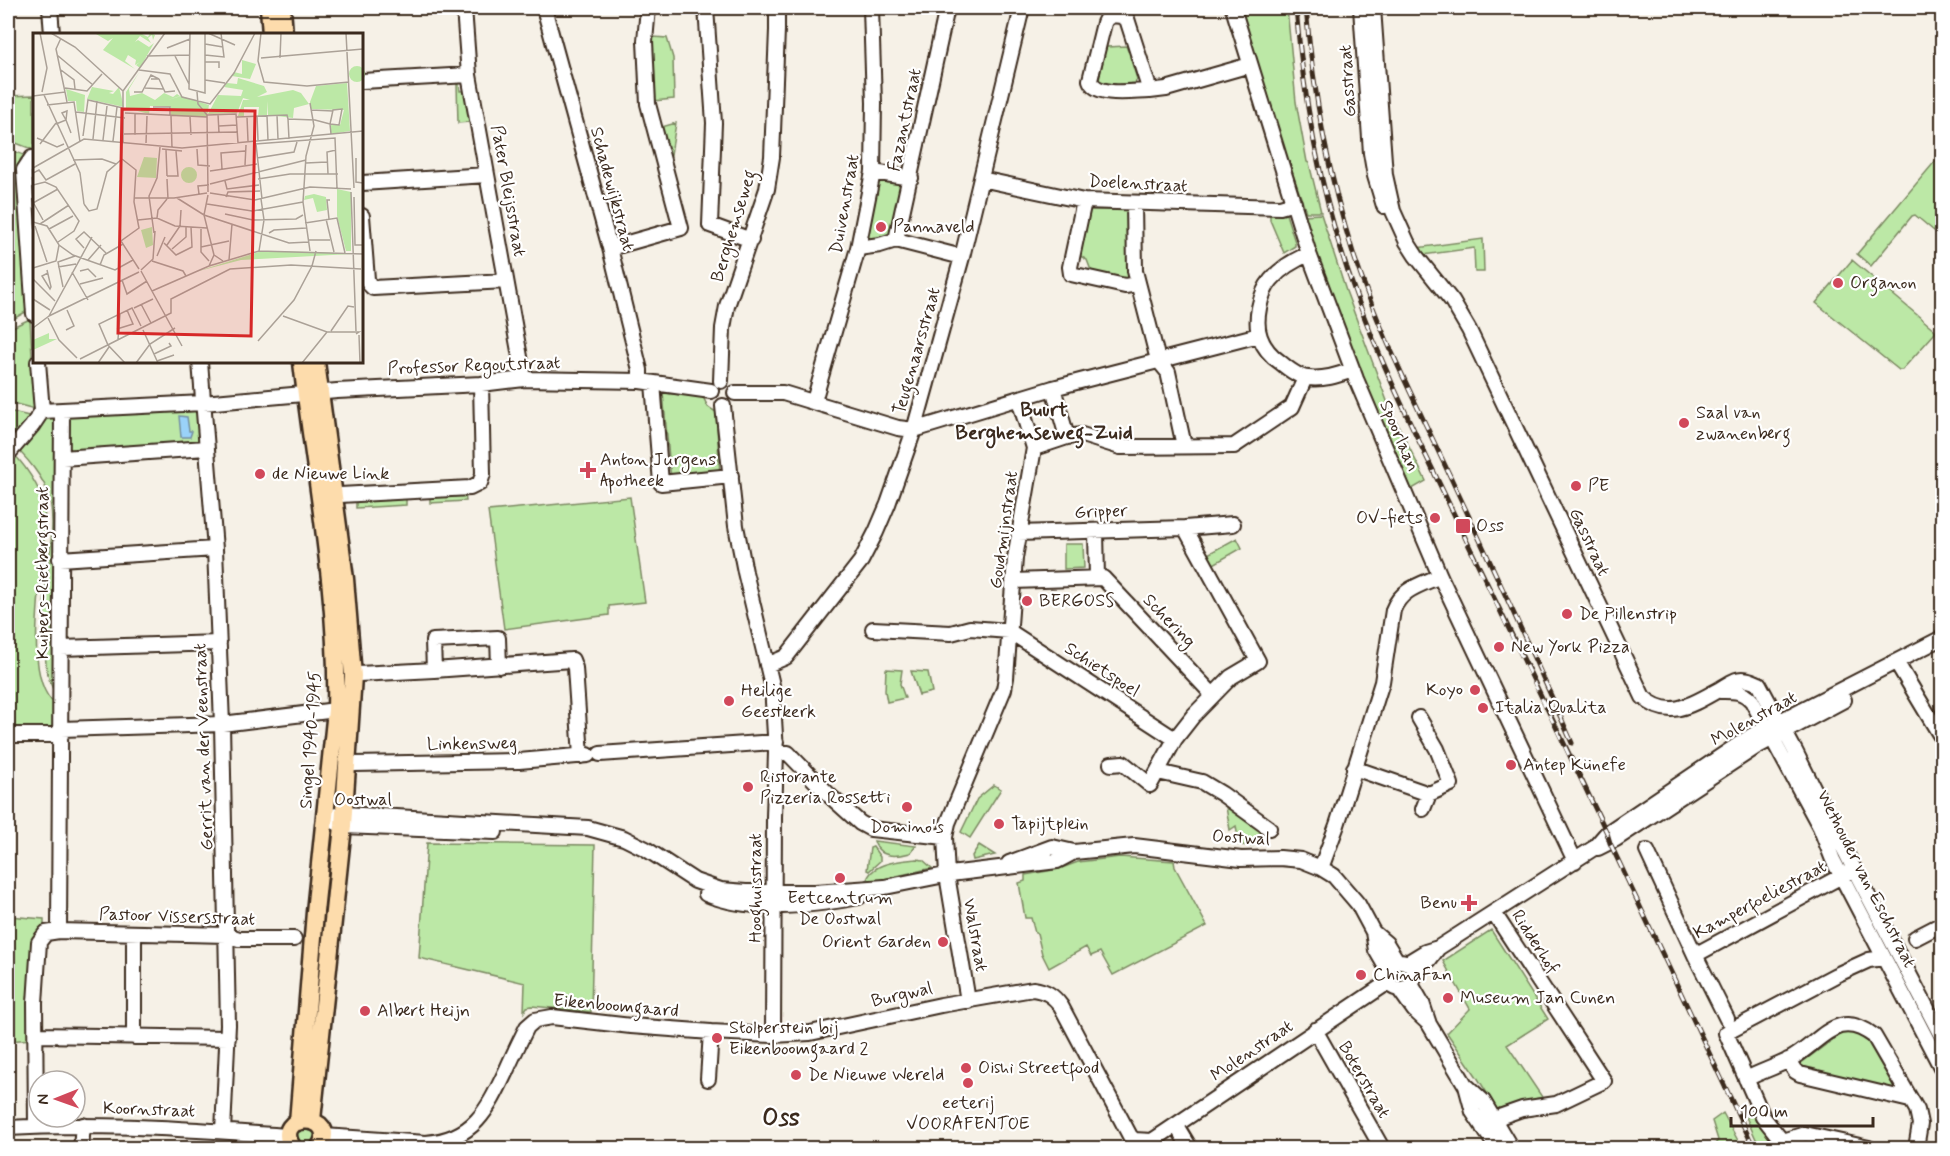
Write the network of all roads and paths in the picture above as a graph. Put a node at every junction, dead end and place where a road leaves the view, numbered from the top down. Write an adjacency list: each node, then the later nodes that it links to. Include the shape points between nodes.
1 (50, 8): 17 (street)
2 (263, 8): 18 (street)
3 (269, 8): 19 (main road)
4 (282, 8): 20 (main road)
5 (288, 8): 21 (street)
6 (464, 8): 23 (street, Pater Bleijsstraat)
7 (544, 8): 39 (street, Schadewijkstraat)
8 (648, 8): 39 (street, via 648,104 681,228)
9 (706, 8): 37 (street, via 714,123 710,225)
10 (777, 8): 37 (street, Berghemseweg, via 772,157 767,189)
11 (871, 8): 28 (street, Duivenstraat)
12 (947, 8): 30 (street, Fazantstraat)
13 (1022, 8): 31 (street, Teugenaarsstraat)
14 (1233, 8): 22 (street, Spoorlaan)
15 (1361, 8): 26 (street, Gasstraat)
16 (1373, 8): 26 (street, Gasstraat)
17 (52, 33)
18 (264, 33)
19 (271, 33)
20 (284, 33)
21 (290, 33)
22 (1250, 65): 25 (street); 35 (street, Spoorlaan)
23 (469, 75): 24 (street); 29 (street, Pater Bleijsstraat)
24 (363, 81)
25 (1150, 91): 25 (street, via 1109,92 1092,87 1090,80 1106,19 1113,15 1127,19)
26 (1377, 152): 101 (street, Gasstraat, via 1380,175 1400,227 1469,330 1643,697 1659,708 1672,710 1716,691 1738,691 1746,694)
27 (31, 161): 45 (street, via 24,170)
28 (873, 172): 30 (street); 40 (street, Duivenstraat)
29 (487, 175): 32 (street); 43 (street, Pater Bleijsstraat)
30 (910, 178): 38 (street, Fazantstraat)
31 (981, 179): 33 (street, Doelenstraat); 42 (street, Teugenaarsstraat)
32 (363, 183)
33 (1084, 201): 34 (street, Doelenstraat); 44 (street, via 1071,274)
34 (1134, 203): 35 (street, Doelenstraat, via 1280,207); 44 (street)
35 (1293, 203): 41 (street, Spoorlaan)
36 (363, 226): 43 (street, via 369,284 373,288)
37 (751, 240): 57 (street, Berghemseweg, via 727,306)
38 (896, 240): 40 (street); 42 (street)
39 (610, 248): 55 (street, Schadewijkstraat, via 640,370)
40 (858, 248): 62 (street, Duivenstraat)
41 (1309, 254): 46 (street, via 1281,270 1267,287 1259,312); 52 (street, Spoorlaan)
42 (963, 257): 67 (street, Teugenaarsstraat)
43 (506, 281): 54 (street, Pater Bleijsstraat)
44 (1137, 284): 47 (street)
45 (33, 300)
46 (1259, 335): 47 (street); 53 (street, via 1271,355)
47 (1158, 360): 58 (street); 70 (street, via 1168,372)
48 (38, 363): 65 (street)
49 (200, 363): 63 (street, Gerrit van der Veenstraat)
50 (302, 363): 60 (main road, Singel 1940-1945)
51 (316, 363): 60 (main road, Singel 1940-1945)
52 (1353, 370): 53 (street, via 1333,377); 83 (street, Spoorlaan)
53 (1305, 378): 70 (street, via 1292,407 1234,446)
54 (524, 379): 55 (street, Professor Regoutstraat); 56 (street, Professor Regoutstraat)
55 (647, 382): 57 (street, Professor Regoutstraat); 75 (street, Schadewijkstraat, via 661,483)
56 (481, 384): 60 (street, Professor Regoutstraat); 76 (street, via 480,483 470,488)
57 (716, 386): 59 (street, via 730,384); 64 (street, via 713,401)
58 (1053, 388): 61 (street); 68 (street)
59 (735, 393): 62 (street, via 783,393); 64 (street, via 732,402)
60 (308, 394): 63 (street, Professor Regoutstraat); 69 (main road, Singel 1940-1945); 98 (main road, Singel 1940-1945, via 335,630 337,677)
61 (1019, 400): 67 (street); 72 (street, Goudmijnstraat)
62 (814, 401): 67 (street)
63 (203, 403): 66 (street, Professor Regoutstraat); 71 (street, Gerrit van der Veenstraat)
64 (723, 406): 75 (street)
65 (42, 411): 66 (street, Professor Regoutstraat); 73 (street)
66 (62, 411): 74 (street, Kuipers-Rietbergstraat)
67 (914, 430): 92 (street, Teugenaarsstraat, via 876,532 861,561 786,657)
68 (1067, 437): 70 (street, via 1082,435 1120,447); 72 (street)
69 (327, 443): 76 (street, Singel 1940-1945, via 334,454); 114 (main road, Singel 1940-1945, via 353,676)
70 (1184, 446)
71 (206, 448): 74 (street); 81 (street, Gerrit van der Veenstraat)
72 (1034, 448): 80 (street, Goudmijnstraat)
73 (8, 454)
74 (62, 458): 82 (street, Kuipers-Rietbergstraat)
75 (731, 476): 92 (street, via 736,526)
76 (340, 495): 96 (street, Singel 1940-1945)
77 (1233, 524): 78 (street, Gripper)
78 (1185, 528): 79 (street, Gripper); 97 (street, via 1258,661 1231,677)
79 (1096, 531): 80 (street, Gripper); 84 (street)
80 (1018, 533): 85 (street, Goudmijnstraat)
81 (215, 549): 82 (street); 89 (street, Gerrit van der Veenstraat)
82 (60, 559): 91 (street, Kuipers-Rietbergstraat)
83 (1440, 576): 110 (street, via 1397,600 1382,682); 119 (street, Spoorlaan)
84 (1097, 578): 85 (street); 97 (street, Schering, via 1103,578)
85 (1013, 581): 87 (street, Goudmijnstraat)
86 (873, 629): 87 (street)
87 (1009, 631): 105 (street, Schietspoel); 117 (street, Goudmijnstraat, via 1004,689)
88 (1942, 638): 93 (street, Molenstraat)
89 (219, 643): 91 (street); 100 (street, Gerrit van der Veenstraat)
90 (1942, 645): 93 (street, Molenstraat)
91 (61, 648): 102 (street, Kuipers-Rietbergstraat)
92 (767, 665): 106 (street)
93 (1899, 665): 101 (street, Molenstraat); 104 (street)
94 (499, 666): 95 (street); 95 (street, via 498,638 433,641); 107 (street, via 572,660)
95 (434, 670): 96 (street)
96 (359, 674): 108 (street, Singel 1940-1945)
97 (1213, 695): 105 (street)
98 (332, 710): 100 (street); 115 (main road, Singel 1940-1945)
99 (1419, 718): 112 (street, via 1451,784)
100 (222, 724): 102 (street); 128 (street, Gerrit van der Veenstraat)
101 (1776, 730): 119 (street, Molenstraat, via 1610,843); 121 (street, Wethouder van Eschstraat, via 1820,827)
102 (61, 732): 103 (street); 126 (street, Kuipers-Rietbergstraat)
103 (8, 735)
104 (1942, 738)
105 (1175, 739): 111 (street)
106 (776, 747): 107 (street, Linkensweg); 117 (street, via 788,753 830,796 871,829); 123 (street, Hooghuisstraat)
107 (591, 755): 108 (street, Linkensweg, via 519,761)
108 (354, 764): 114 (street, Singel 1940-1945, via 351,797)
109 (1111, 764): 111 (street, via 1123,763 1150,785)
110 (1354, 768): 112 (street); 120 (street)
111 (1158, 772): 116 (street, via 1202,782)
112 (1429, 794): 113 (street)
113 (1423, 809)
114 (344, 814): 115 (street, Oostwal); 123 (street, Oostwal, via 443,831 595,836 665,866 694,890 711,896 734,902); 149 (main road, Singel 1940-1945)
115 (326, 818): 149 (main road, Singel 1940-1945, via 315,912)
116 (1269, 828)
117 (945, 837): 122 (street, Walstraat)
118 (1647, 851): 131 (street, Kamperfoeliestraat)
119 (1575, 861): 124 (street, Molenstraat)
120 (1321, 868): 122 (street, Oostwal, via 1292,859 1241,859 1134,846 1074,852 1052,847 999,867); 133 (street, Oostwal, via 1334,876 1358,904 1373,933 1386,943)
121 (1848, 873): 131 (street, Kamperfoeliestraat); 132 (street, Wethouder van Eschstraat); 141 (street, Wethouder van Eschstraat)
122 (947, 875): 123 (street, Oostwal, via 885,887 856,898 817,903); 134 (street, Walstraat)
123 (774, 898): 139 (street, Hooghuisstraat)
124 (1494, 913): 133 (street, Molenstraat, via 1438,948 1429,960); 150 (street, Ridderhof, via 1604,1081 1556,1104 1522,1109)
125 (1942, 924): 129 (street)
126 (59, 931): 127 (street, Pastoor Vissersstraat); 138 (street, via 45,933 39,942)
127 (134, 933): 128 (street, Pastoor Vissersstraat); 140 (street)
128 (227, 935): 130 (street, Pastoor Vissersstraat, via 239,939); 142 (street, Gerrit van der Veenstraat)
129 (1915, 938)
130 (294, 939)
131 (1695, 955): 135 (street, Kamperfoeliestraat)
132 (1884, 958): 145 (street, Wethouder van Eschstraat); 147 (street, via 1869,960 1836,975 1726,1033)
133 (1400, 975): 136 (street, Molenstraat); 150 (street, Oostwal, via 1414,1010 1429,1024 1466,1086 1483,1101)
134 (968, 1001): 139 (street, Burgwal, via 823,1032); 157 (street, Burgwal, via 1033,989 1054,996)
135 (1727, 1019)
136 (1315, 1030): 152 (street, Molenstraat); 164 (street, Boterstraat)
137 (711, 1032): 139 (street, Eikenboomgaard); 146 (street); 160 (street, Eikenboomgaard, via 552,1017 535,1020 527,1027 488,1109 467,1129)
138 (36, 1035): 140 (street); 144 (street)
139 (773, 1035)
140 (134, 1037): 142 (street)
141 (1942, 1037)
142 (228, 1038): 156 (street, Gerrit van der Veenstraat)
143 (1788, 1060): 147 (street); 148 (street, via 1800,1074); 148 (street, via 1834,1027 1855,1025 1874,1036)
144 (36, 1069)
145 (1942, 1069)
146 (708, 1079)
147 (1746, 1079): 161 (street, via 1763,1117)
148 (1910, 1100): 168 (street, via 1920,1124)
149 (305, 1121): 158 (main road, via 320,1126); 159 (main road, via 293,1125)
150 (1489, 1124): 165 (street); 166 (street)
151 (87, 1125): 156 (street, Koornstraat)
152 (1176, 1125): 157 (street, Molenstraat, via 1152,1141); 163 (street)
153 (27, 1127): 154 (street, Koornstraat)
154 (8, 1128)
155 (83, 1129): 162 (street)
156 (223, 1131): 159 (street, Koornstraat)
157 (1134, 1140)
158 (321, 1142): 160 (street)
159 (291, 1145)
160 (440, 1145)
161 (1784, 1145): 167 (street, via 1805,1134)
162 (81, 1149)
163 (1190, 1149)
164 (1382, 1149)
165 (1497, 1149)
166 (1511, 1149)
167 (1869, 1149)
168 (1916, 1149)

